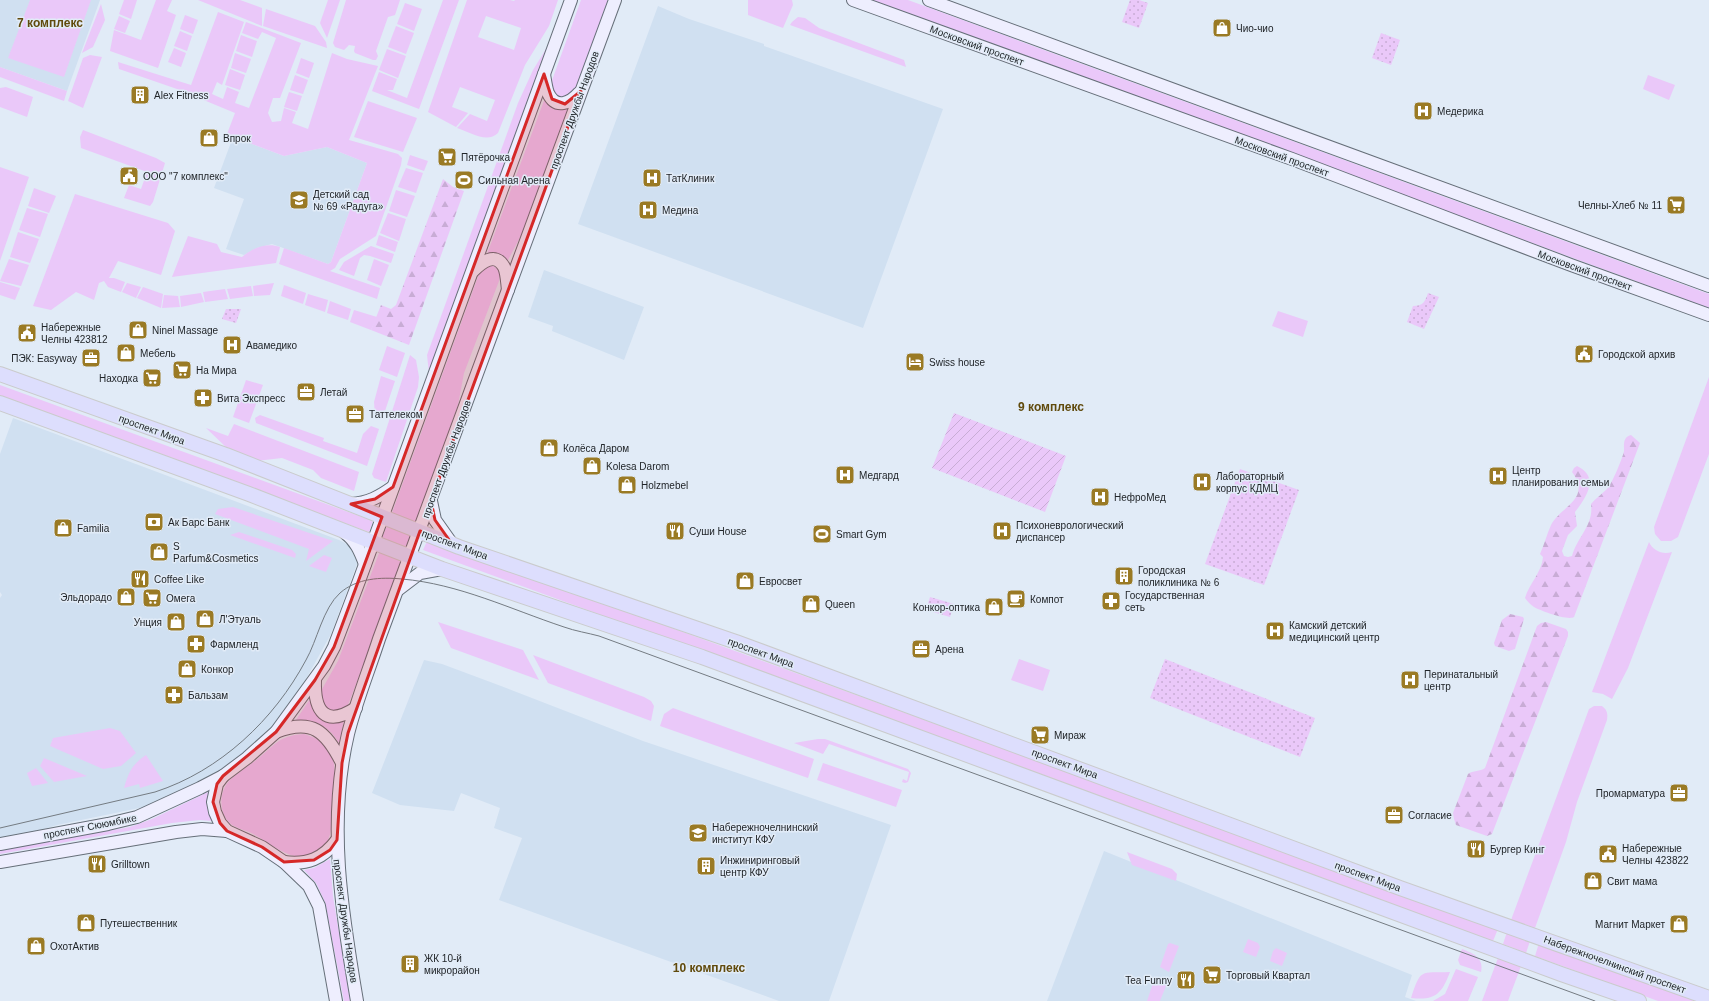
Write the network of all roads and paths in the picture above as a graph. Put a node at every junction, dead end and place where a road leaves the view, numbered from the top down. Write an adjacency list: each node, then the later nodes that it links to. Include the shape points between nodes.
1 (571, 0): 5 (main road)
2 (615, 0): 6 (main road, проспект Дружбы Народов)
3 (853, 0): 10 (main road, Московский проспект, via 1292,159)
4 (929, 0): 8 (main road)
5 (544, 74): 6 (main road, via 548,93 558,103 572,101); 7 (main road)
6 (581, 91): 9 (main road, проспект Дружбы Народов)
7 (471, 273): 9 (main road, via 484,260 492,259 499,262 505,268); 13 (main road)
8 (1709, 286)
9 (508, 291): 14 (main road, проспект Дружбы Народов)
10 (1709, 315)
11 (0, 374): 15 (main road, проспект Мира)
12 (0, 403): 17 (main road)
13 (393, 487): 15 (main road, via 375,499); 16 (main road)
14 (431, 501): 18 (main road, проспект Дружбы Народов); 20 (main road, via 436,520)
15 (351, 504): 16 (main road, проспект Мира)
16 (382, 516): 18 (main road, проспект Мира); 19 (main road)
17 (341, 530): 19 (main road); 22 (main road, via 358,546)
18 (420, 531): 20 (main road, проспект Мира); 21 (main road, проспект Дружбы Народов)
19 (373, 543): 21 (main road); 22 (main road)
20 (452, 544): 35 (main road, проспект Мира, via 736,642)
21 (410, 557): 23 (main road); 24 (main road, проспект Дружбы Народов)
22 (365, 564): 25 (main road, via 334,647)
23 (442, 569): 24 (main road, via 420,573); 39 (main road, via 702,657)
24 (398, 590): 26 (main road, проспект Дружбы Народов)
25 (315, 680): 26 (main road, via 316,702 322,711 336,716 344,715); 27 (main road)
26 (356, 708): 28 (main road, проспект Дружбы Народов)
27 (276, 732): 28 (main road, via 298,726 318,730 334,748); 29 (main road, проспект Сююмбике)
28 (342, 763): 31 (main road, проспект Дружбы Народов)
29 (223, 776): 30 (main road, via 214,792 213,802 220,823); 32 (main road, проспект Сююмбике, via 137,817)
30 (227, 831): 33 (main road, проспект Сююмбике, via 202,829 176,832); 34 (main road, via 249,839)
31 (337, 840): 34 (main road, via 330,850 314,860 304,863); 38 (main road, проспект Дружбы Народов, via 341,896)
32 (0, 844)
33 (0, 862)
34 (284, 862): 37 (main road, via 309,886 320,906)
35 (1521, 931): 36 (main road, Набережночелнинский проспект)
36 (1709, 998)
37 (336, 1001)
38 (357, 1001)
39 (1639, 1001)

